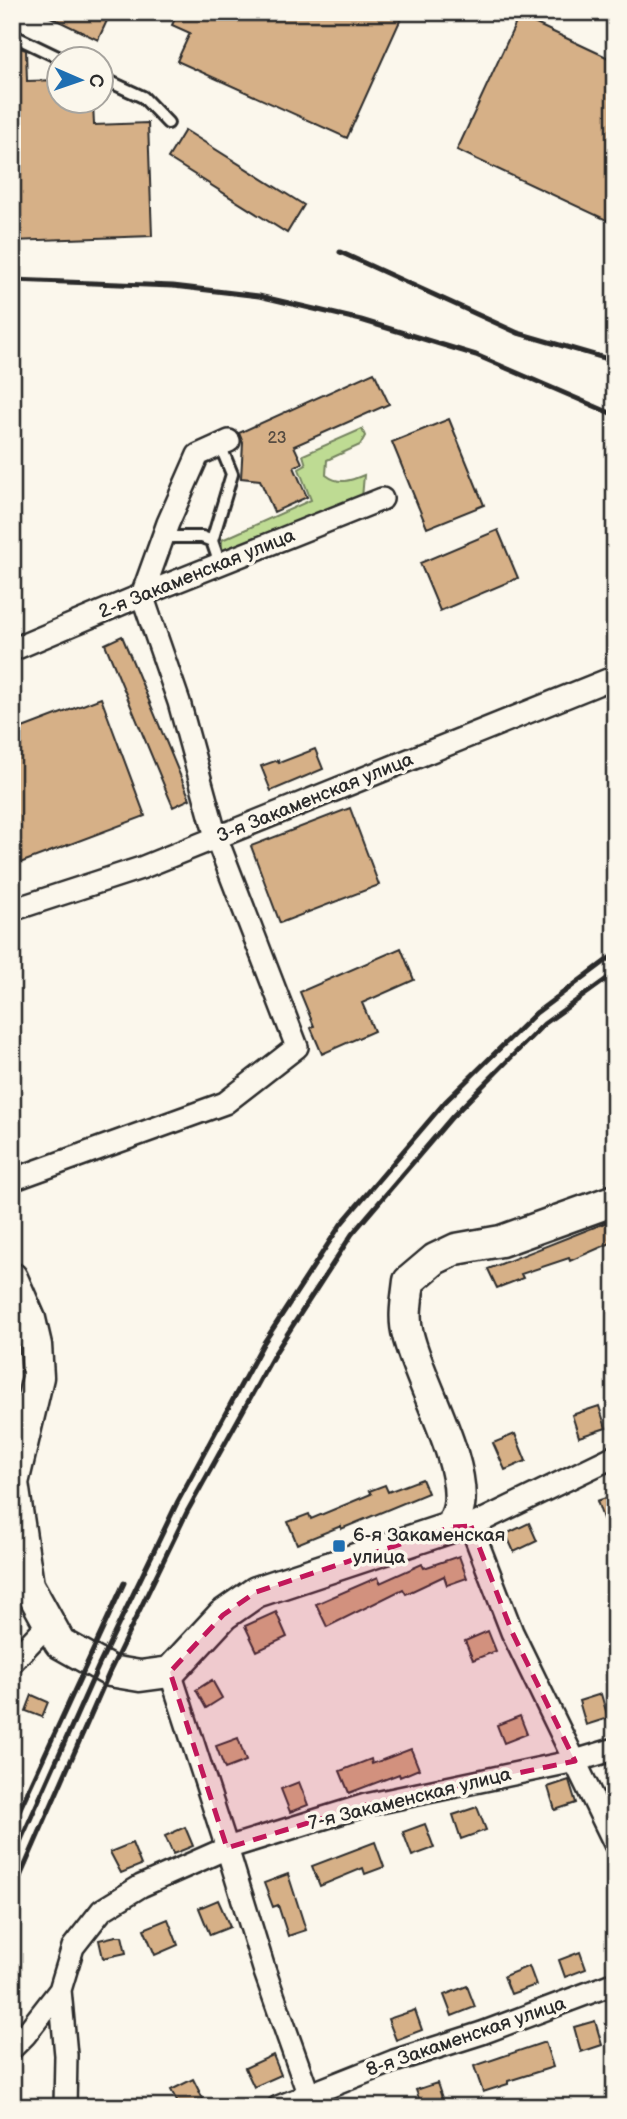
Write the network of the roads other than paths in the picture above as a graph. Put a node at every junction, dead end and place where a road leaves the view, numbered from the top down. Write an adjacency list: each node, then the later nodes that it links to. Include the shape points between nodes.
1 (12, 35): 2 (lane)
2 (46, 51)
3 (116, 84): 4 (lane, via 143,97)
4 (168, 123)
5 (225, 443): 7 (street, via 198,455); 8 (lane, via 232,474)
6 (382, 499): 9 (street, 2-я Закаменская улица)
7 (163, 537): 8 (lane); 10 (street)
8 (212, 541): 9 (lane)
9 (220, 564): 10 (street, 2-я Закаменская улица)
10 (142, 595): 11 (street, 2-я Закаменская улица); 13 (street, via 179,702)
11 (12, 650)
12 (615, 677): 13 (street, 3-я Закаменская улица)
13 (216, 837): 14 (street, 3-я Закаменская улица, via 141,868); 15 (street, via 297,1047 225,1103)
14 (12, 911)
15 (12, 1181)
16 (615, 1200): 20 (street, via 501,1241 456,1249 435,1259 409,1282 408,1335 447,1440)
17 (12, 1278): 18 (street, via 30,1319 38,1377)
18 (18, 1438): 21 (street, via 13,1483 28,1585)
19 (615, 1456): 20 (street)
20 (462, 1527): 23 (street, via 256,1592 223,1615); 25 (street)
21 (49, 1623): 22 (street); 23 (street, via 60,1643 110,1671 140,1676)
22 (12, 1662)
23 (170, 1672): 27 (street)
24 (615, 1749): 25 (street, 7-я Закаменская улица)
25 (575, 1760): 26 (street); 27 (street, 7-я Закаменская улица, via 366,1805)
26 (615, 1844)
27 (227, 1848): 29 (street, 7-я Закаменская улица, via 141,1886 102,1910 73,1947); 31 (street)
28 (615, 1983): 31 (street, 8-я Закаменская улица, via 394,2061)
29 (60, 1990): 30 (street); 32 (street)
30 (12, 2048)
31 (310, 2100): 33 (street, 8-я Закаменская улица)
32 (65, 2107)
33 (278, 2107)

